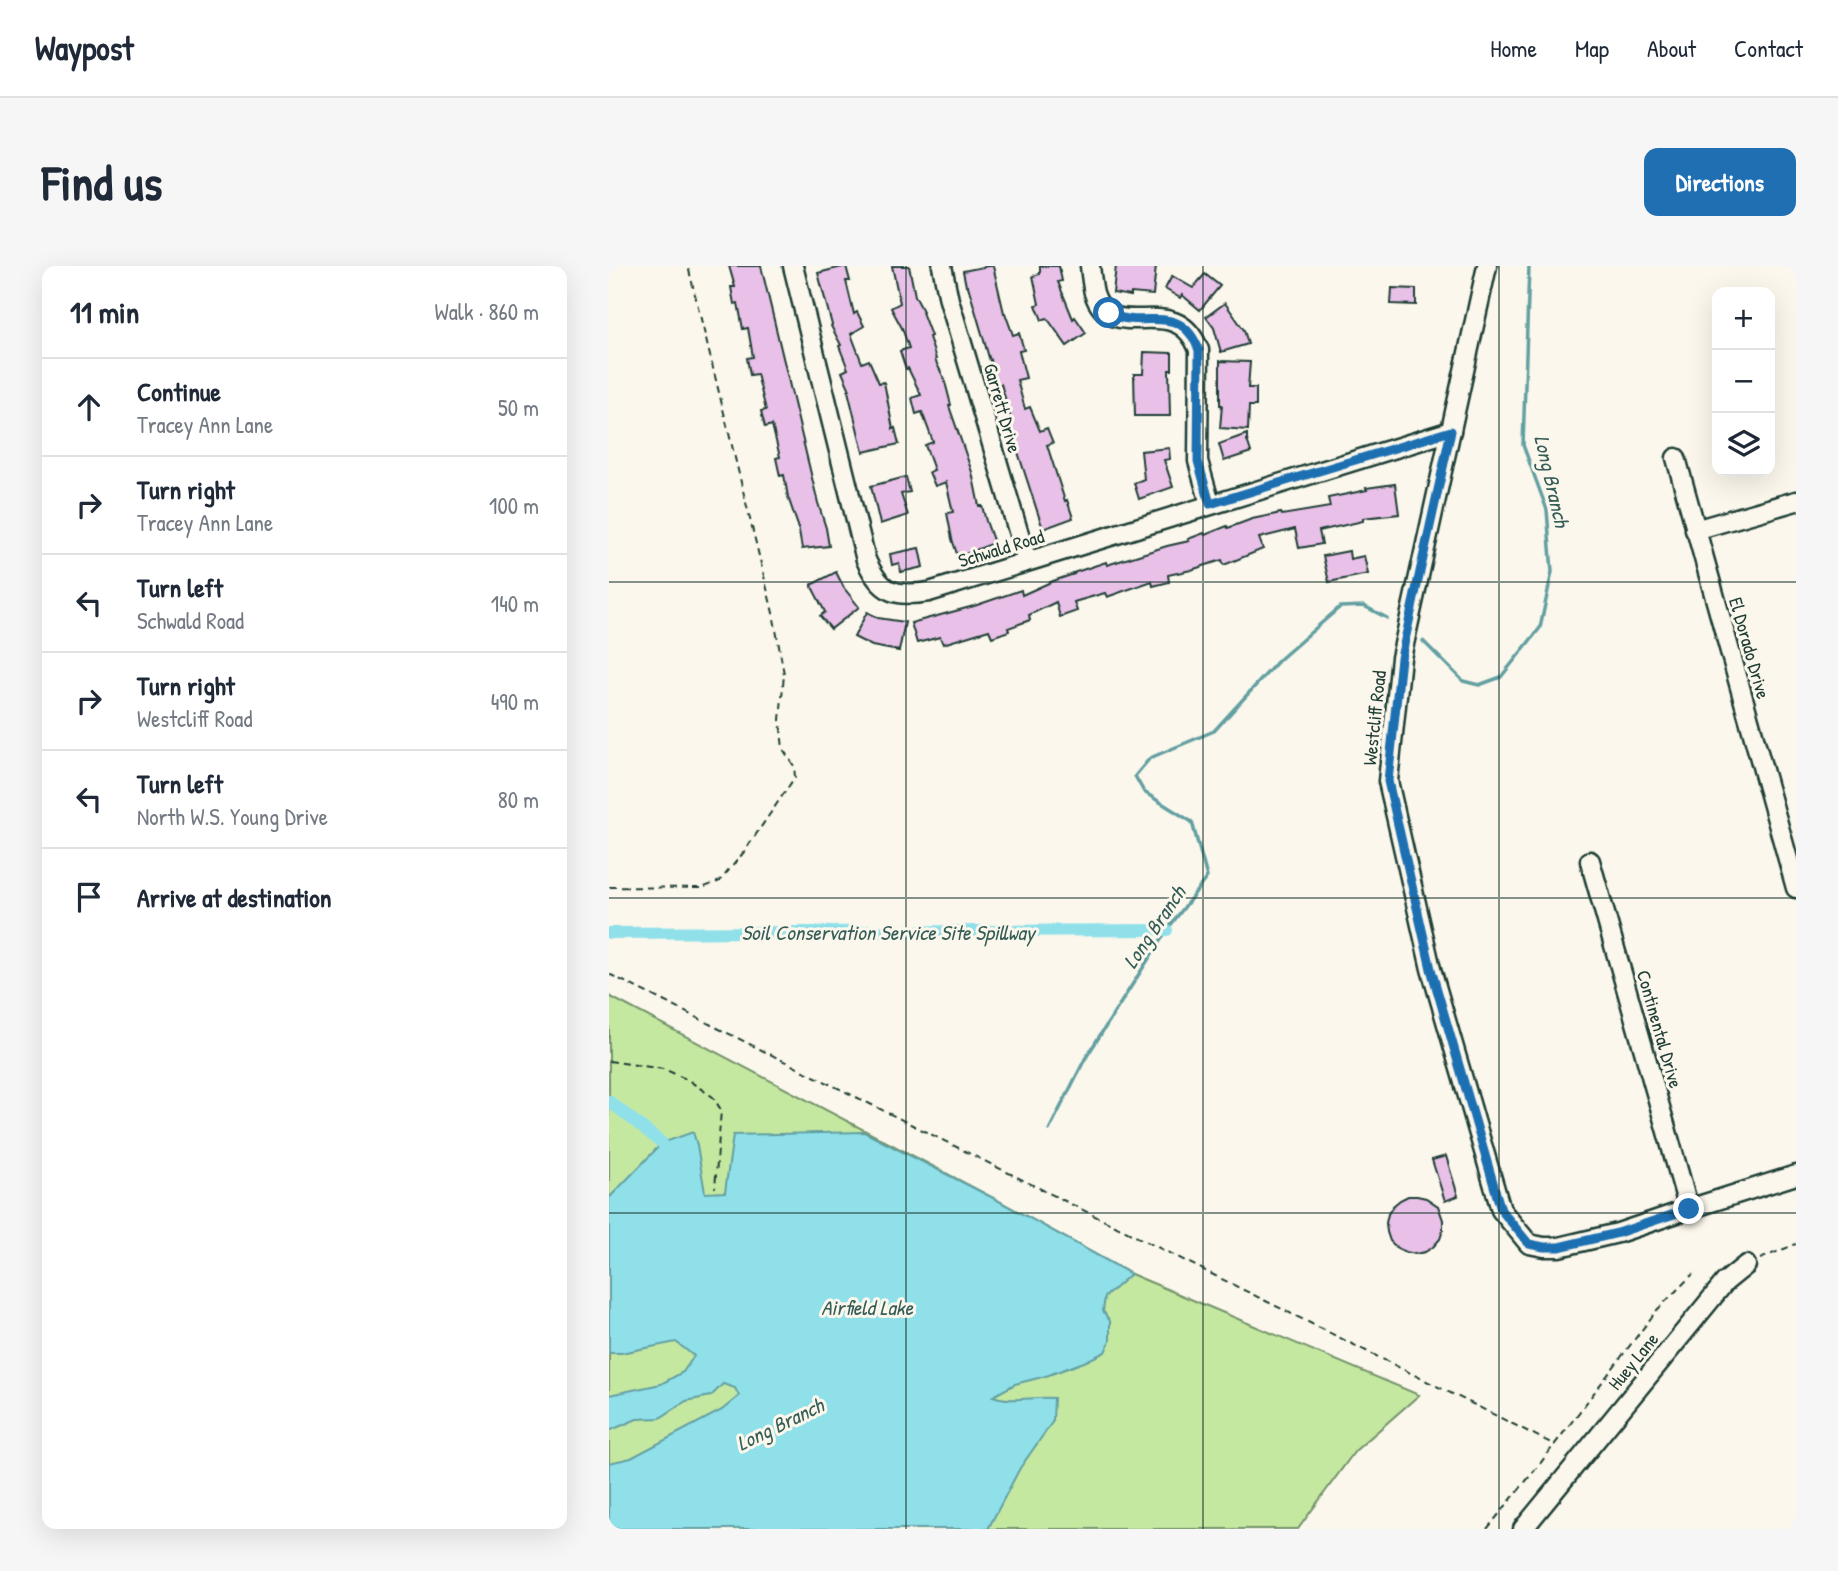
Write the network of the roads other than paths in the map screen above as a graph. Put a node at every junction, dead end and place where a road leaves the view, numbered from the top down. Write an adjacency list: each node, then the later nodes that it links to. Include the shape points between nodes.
1 (793, 266): 10 (street, Schwald Road, via 866,560 879,583 910,595)
2 (942, 266): 10 (street, Garrett Drive)
3 (1090, 266): 8 (street, via 1095,296 1109,313 1119,318 1167,319 1185,327 1194,338 1199,350 1198,461)
4 (1487, 266): 5 (street, Westcliff Road)
5 (1451, 431): 8 (street, Schwald Road); 14 (street, Westcliff Road, via 1401,658 1388,781 1431,969 1501,1210 1529,1244 1559,1247)
6 (1676, 458): 9 (street, El Dorado Drive)
7 (1796, 501): 9 (street)
8 (1210, 504): 10 (street, Schwald Road)
9 (1695, 530): 12 (street, El Dorado Drive)
10 (1027, 562)
11 (1590, 860): 14 (street, Continental Drive)
12 (1796, 888)
13 (1796, 1175): 14 (street)
14 (1689, 1209)
15 (1746, 1265): 16 (street, Huey Lane, via 1725,1282)
16 (1523, 1529)

